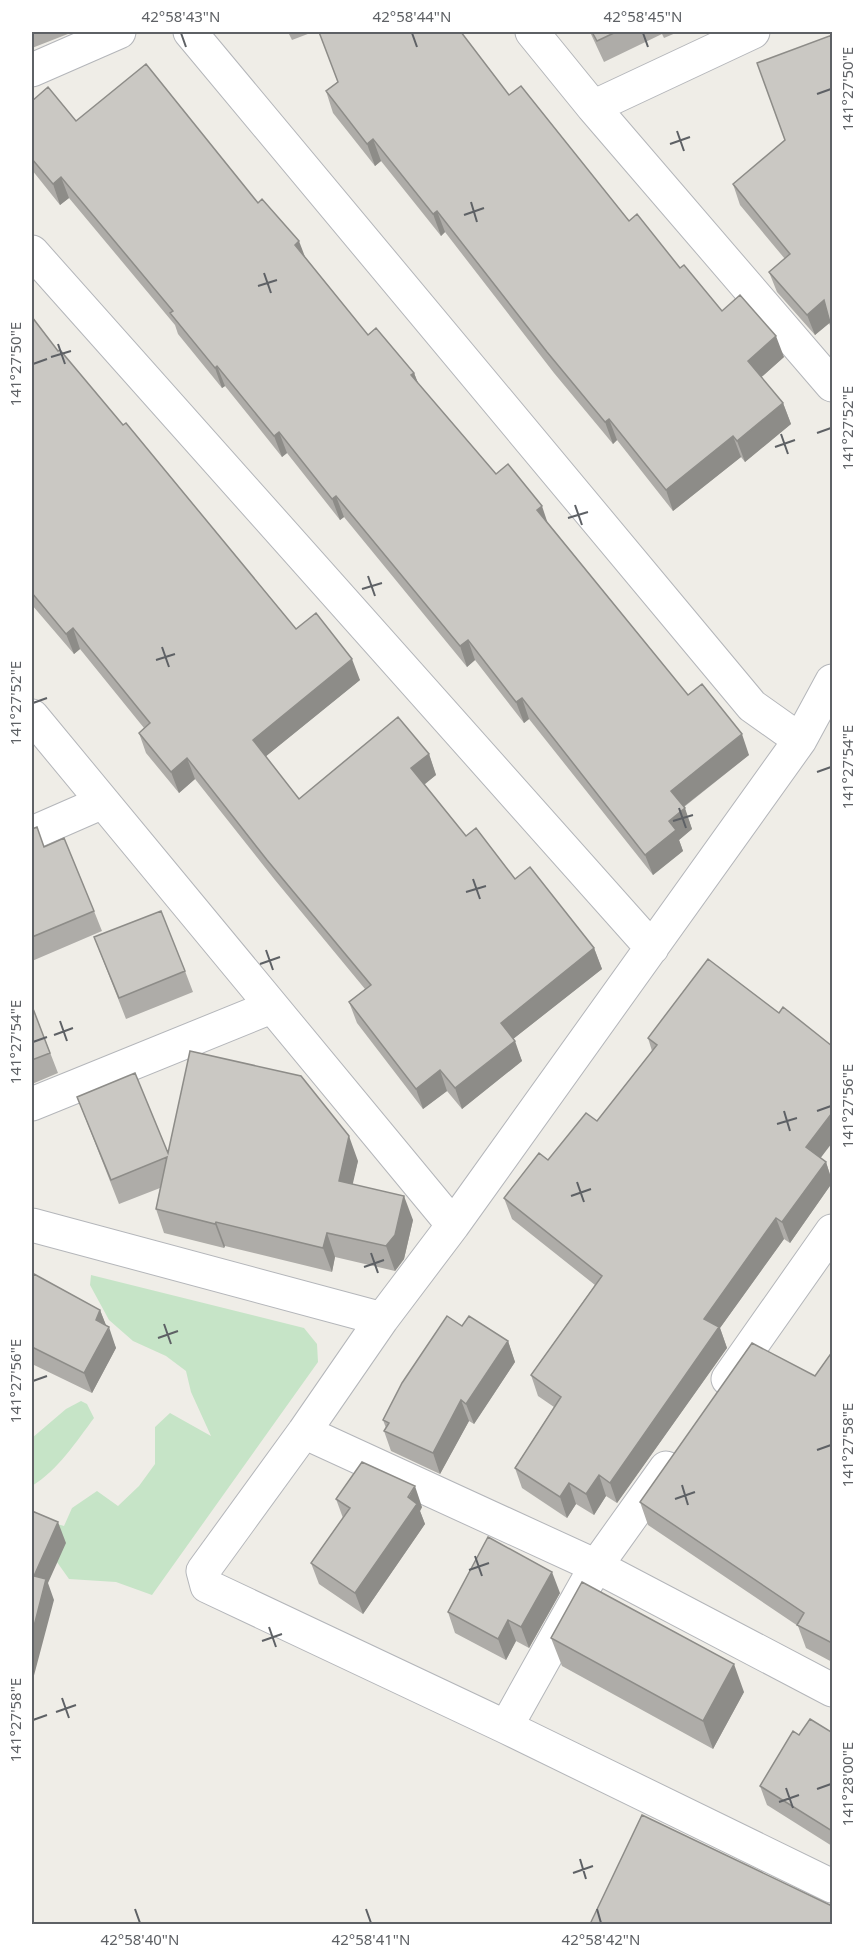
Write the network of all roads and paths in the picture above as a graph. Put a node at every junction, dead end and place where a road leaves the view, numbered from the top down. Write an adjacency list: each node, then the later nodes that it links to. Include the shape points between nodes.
1 (119, 32): 5 (street)
2 (190, 32): 11 (street, via 752,706)
3 (532, 32): 6 (street)
4 (753, 32): 6 (street)
5 (32, 70)
6 (593, 107): 8 (street)
7 (32, 252): 14 (street)
8 (832, 385)
9 (832, 681): 11 (street)
10 (32, 716): 12 (street)
11 (800, 740): 14 (street)
12 (103, 802): 13 (street); 15 (street)
13 (32, 832)
14 (652, 948): 18 (street)
15 (271, 1007): 16 (street); 18 (street)
16 (32, 1104)
17 (32, 1225): 20 (street)
18 (453, 1225): 20 (street)
19 (832, 1231): 21 (street)
20 (382, 1319): 22 (street)
21 (711, 1403)
22 (304, 1432): 24 (street); 26 (street, via 203,1571 207,1586)
23 (684, 1442): 24 (street)
24 (596, 1566): 25 (street); 26 (street)
25 (832, 1689)
26 (506, 1727): 27 (street)
27 (832, 1886)

